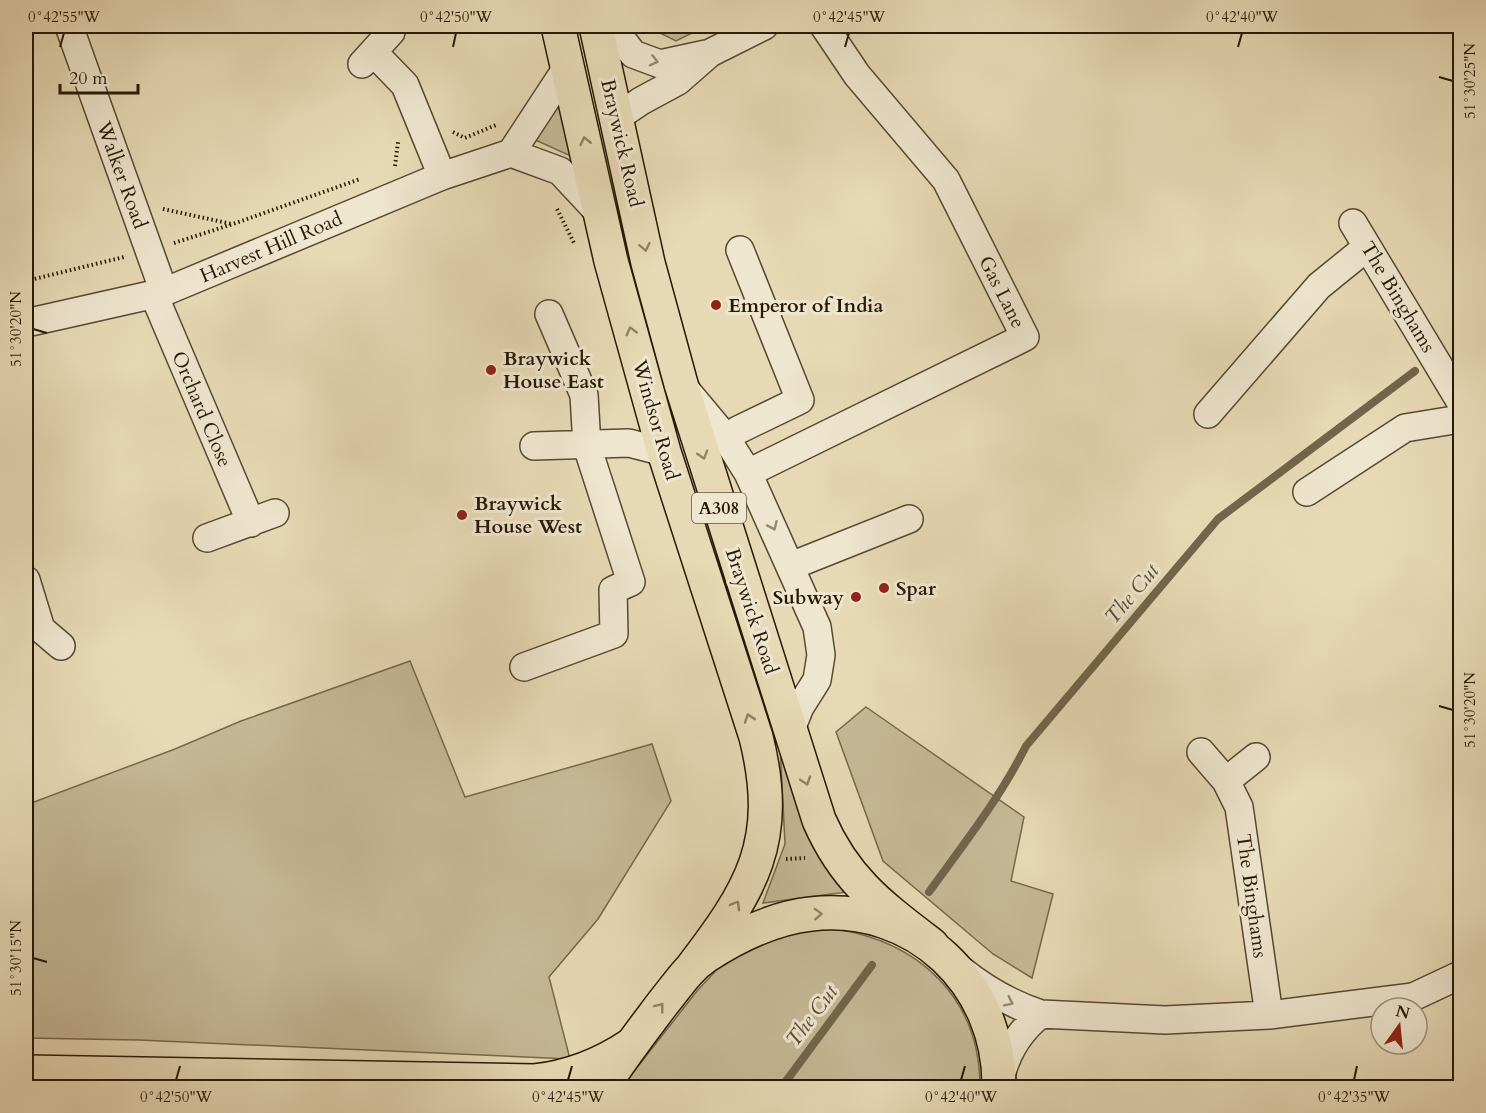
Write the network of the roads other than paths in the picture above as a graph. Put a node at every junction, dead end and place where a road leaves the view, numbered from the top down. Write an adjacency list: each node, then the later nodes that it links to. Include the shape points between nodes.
1 (69, 26): 17 (street, Walker Road, via 132,203)
2 (393, 26): 12 (street, via 367,58 405,85)
3 (558, 26): 9 (main road, Windsor Road / A308)
4 (596, 26): 10 (main road, Braywick Road / A308)
5 (612, 26): 8 (street, one-way to 8, via 633,54 660,64)
6 (764, 26): 8 (street)
7 (824, 26): 28 (street, Gas Lane, via 857,75 946,180 1025,337)
8 (710, 53): 10 (street, via 678,81)
9 (568, 66): 11 (street); 13 (main road, Windsor Road / A308, one-way to 9)
10 (616, 118): 20 (main road, Braywick Road / A308, one-way to 20, via 648,263)
11 (511, 153): 12 (street, Harvest Hill Road); 13 (street, via 560,171)
12 (442, 176): 17 (street, Harvest Hill Road)
13 (602, 216): 27 (main road, Windsor Road / A308, one-way to 13)
14 (1353, 224): 15 (street, The Binghams)
15 (1367, 247): 21 (street, The Binghams); 22 (street, via 1319,286)
16 (740, 250): 24 (street, via 800,399)
17 (159, 293): 19 (street, Harvest Hill Road); 31 (street, Orchard Close, via 263,518)
18 (549, 314): 26 (street, via 584,395)
19 (26, 323)
20 (681, 384): 24 (street); 36 (main road, Braywick Road / A308, one-way to 36)
21 (1461, 401)
22 (1208, 414)
23 (1461, 419): 29 (street, via 1405,428)
24 (726, 438): 28 (street)
25 (534, 446): 26 (street)
26 (587, 446): 27 (street, via 629,443); 35 (street, via 631,582 613,590 614,634)
27 (664, 452): 41 (main road, Windsor Road / A308, one-way to 27, via 730,917 754,870 764,830 765,785 756,737)
28 (748, 473): 32 (street, one-way to 32)
29 (1307, 492)
30 (909, 519): 32 (street)
31 (207, 538)
32 (791, 566): 36 (street, via 817,627 821,655 818,680 800,707)
33 (26, 580): 34 (street, via 41,629)
34 (61, 646)
35 (524, 667)
36 (790, 732): 40 (main road, Braywick Road / A308, one-way to 40, via 819,820 846,869 871,896)
37 (1201, 753): 39 (street, The Binghams)
38 (1256, 757): 39 (street)
39 (1226, 781): 44 (street, The Binghams, via 1239,807)
40 (939, 952): 41 (main road, one-way to 40, via 738,937 786,918 811,913 858,915 882,921); 43 (street, one-way to 43, via 995,995); 47 (main road, via 960,973 984,1010 999,1060)
41 (690, 970): 45 (main road, one-way to 41)
42 (1461, 975): 44 (street, via 1413,997)
43 (1041, 1014): 44 (street, via 1165,1020); 47 (street, via 1014,1044)
44 (1269, 1015)
45 (631, 1045): 46 (main road, via 584,1071 535,1081); 48 (main road)
46 (26, 1072)
47 (999, 1087)
48 (602, 1088)

